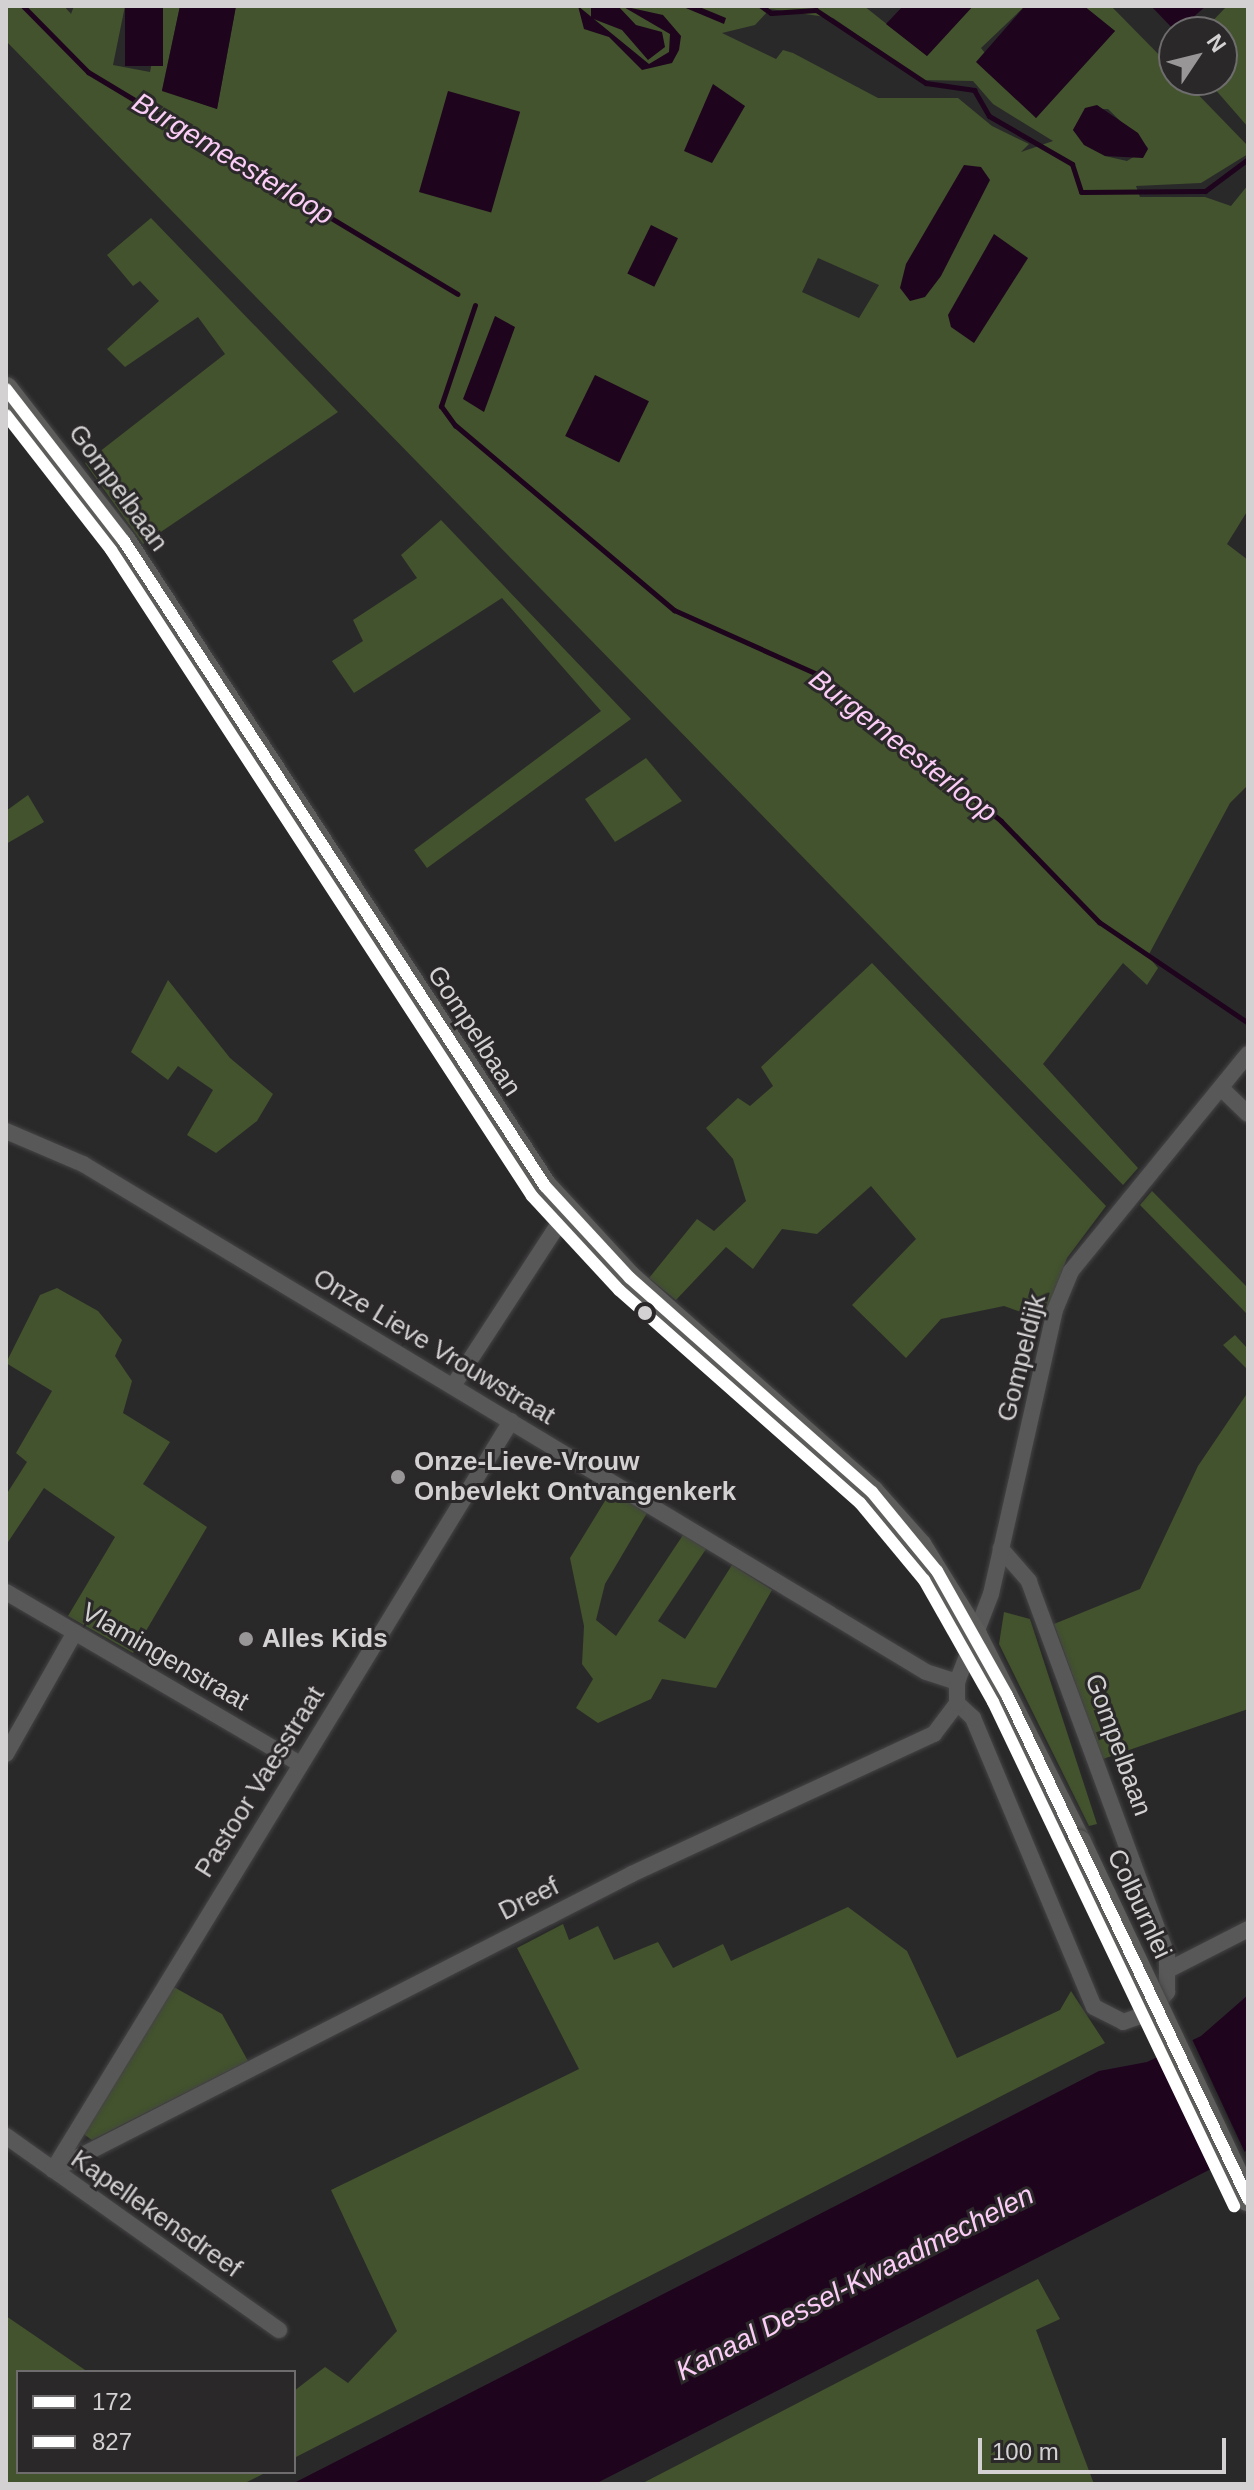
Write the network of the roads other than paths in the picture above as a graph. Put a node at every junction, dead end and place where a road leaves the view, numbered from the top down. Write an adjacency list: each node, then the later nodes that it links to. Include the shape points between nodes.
1 (6, 389): 6 (street, Gompelbaan, via 124,541 483,1097)
2 (1248, 1054): 3 (street, Gompeldijk)
3 (1221, 1088): 4 (street); 9 (street, Gompeldijk, via 1071,1271 1055,1310)
4 (1248, 1114)
5 (6, 1131): 7 (street, Onze Lieve Vrouwstraat, via 83,1164)
6 (567, 1211): 7 (street); 12 (street, Gompelbaan, via 630,1278 881,1502 920,1546)
7 (453, 1386): 8 (street, Onze Lieve Vrouwstraat)
8 (511, 1421): 13 (street, Onze Lieve Vrouwstraat, via 935,1677); 16 (street, Pastoor Vaesstraat)
9 (1001, 1549): 12 (street, Gompeldijk); 18 (street, Gompelbaan, via 1029,1581)
10 (6, 1592): 11 (street, Vlamingenstraat)
11 (75, 1632): 15 (street); 16 (street, Vlamingenstraat)
12 (975, 1635): 13 (street); 21 (street, Colburnlei, bridge)
13 (957, 1682): 14 (street)
14 (957, 1703): 18 (street, via 973,1718 1094,2007 1123,2022 1149,2013 1165,1998); 20 (street, Dreef, via 918,1746 632,1874)
15 (6, 1754)
16 (300, 1764): 20 (street, Pastoor Vaesstraat)
17 (1248, 1929): 18 (street)
18 (1170, 1969)
19 (6, 2136): 20 (street, Kapellekensdreef)
20 (53, 2170): 22 (street, Kapellekensdreef)
21 (1248, 2199)
22 (279, 2330)

